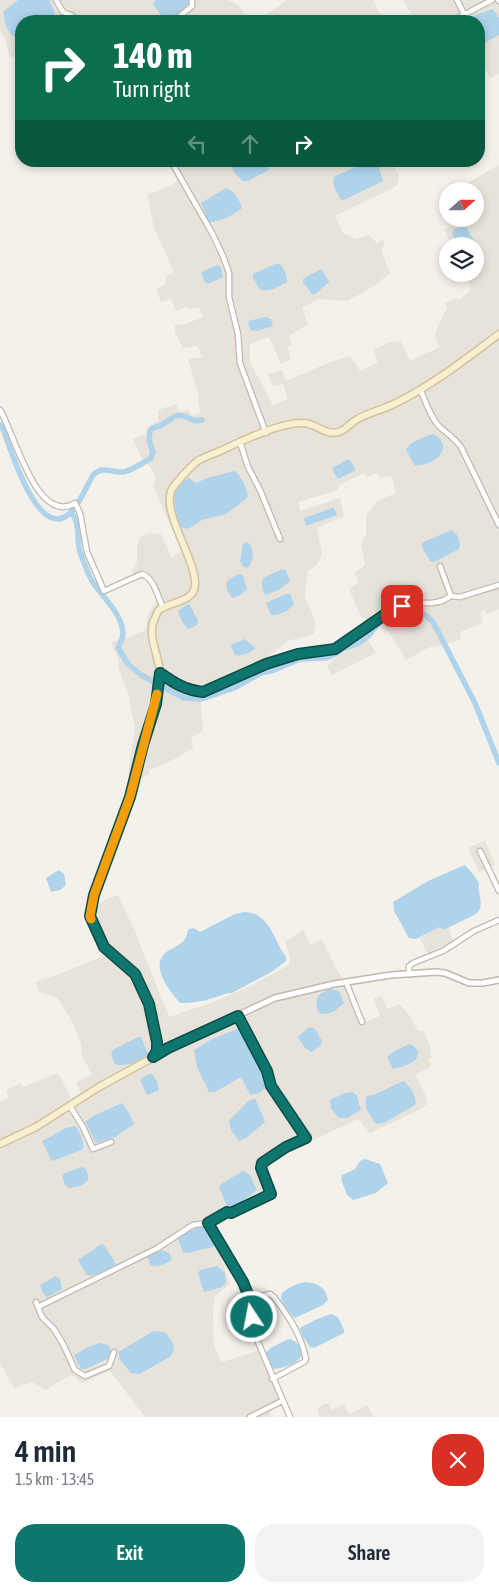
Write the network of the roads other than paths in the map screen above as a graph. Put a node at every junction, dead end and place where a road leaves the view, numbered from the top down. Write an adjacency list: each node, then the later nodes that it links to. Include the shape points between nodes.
1 (56, 0): 6 (street, via 63,12)
2 (192, 0): 7 (street, via 192,6)
3 (457, 0): 5 (street)
4 (492, 0): 5 (street)
5 (464, 14)
6 (71, 15)
7 (181, 15)
8 (175, 167): 12 (street, via 229,272 229,297 238,334 240,364)
9 (499, 334): 10 (main road)
10 (420, 389): 12 (main road, via 356,420 339,432 301,423); 14 (street, via 439,428 461,447)
11 (0, 410): 19 (street, via 41,496 55,507 68,507 74,503 80,513 87,552 104,591 142,574 150,579)
12 (266, 433): 13 (main road)
13 (240, 442): 15 (street); 19 (main road, via 198,461 172,490 172,513 193,573 194,590 189,596)
14 (499, 525)
15 (280, 539)
16 (440, 566): 18 (street)
17 (499, 585): 18 (street, via 460,597)
18 (451, 596): 20 (street, via 442,601 402,606 335,649 298,654 266,664 203,692 178,686)
19 (163, 608): 20 (main road, via 151,624)
20 (160, 675): 29 (main road, via 130,797 94,895 90,916 104,947 135,974 149,1004 157,1042)
21 (480, 851): 22 (street)
22 (499, 891)
23 (499, 920): 24 (street, via 474,930 443,951 413,963 409,966)
24 (409, 974): 25 (street, via 441,972 474,984); 26 (street)
25 (499, 980)
26 (346, 982): 27 (street, via 279,997); 28 (street)
27 (238, 1016): 29 (street); 33 (street, via 267,1071 271,1086 306,1138 262,1163 271,1194)
28 (362, 1022)
29 (153, 1057): 30 (main road)
30 (70, 1106): 31 (street, via 93,1149); 32 (main road)
31 (111, 1142)
32 (0, 1144)
33 (208, 1223): 34 (street, via 240,1276); 35 (street, via 193,1225 156,1249 37,1304 42,1317 63,1344 75,1370 83,1376 109,1366)
34 (249, 1299): 36 (street, via 255,1335); 36 (street, via 270,1294 274,1297 291,1319 303,1344 304,1362)
35 (114, 1352)
36 (272, 1379): 37 (street)
37 (282, 1401): 38 (street); 39 (street)
38 (250, 1417)
39 (290, 1417)

